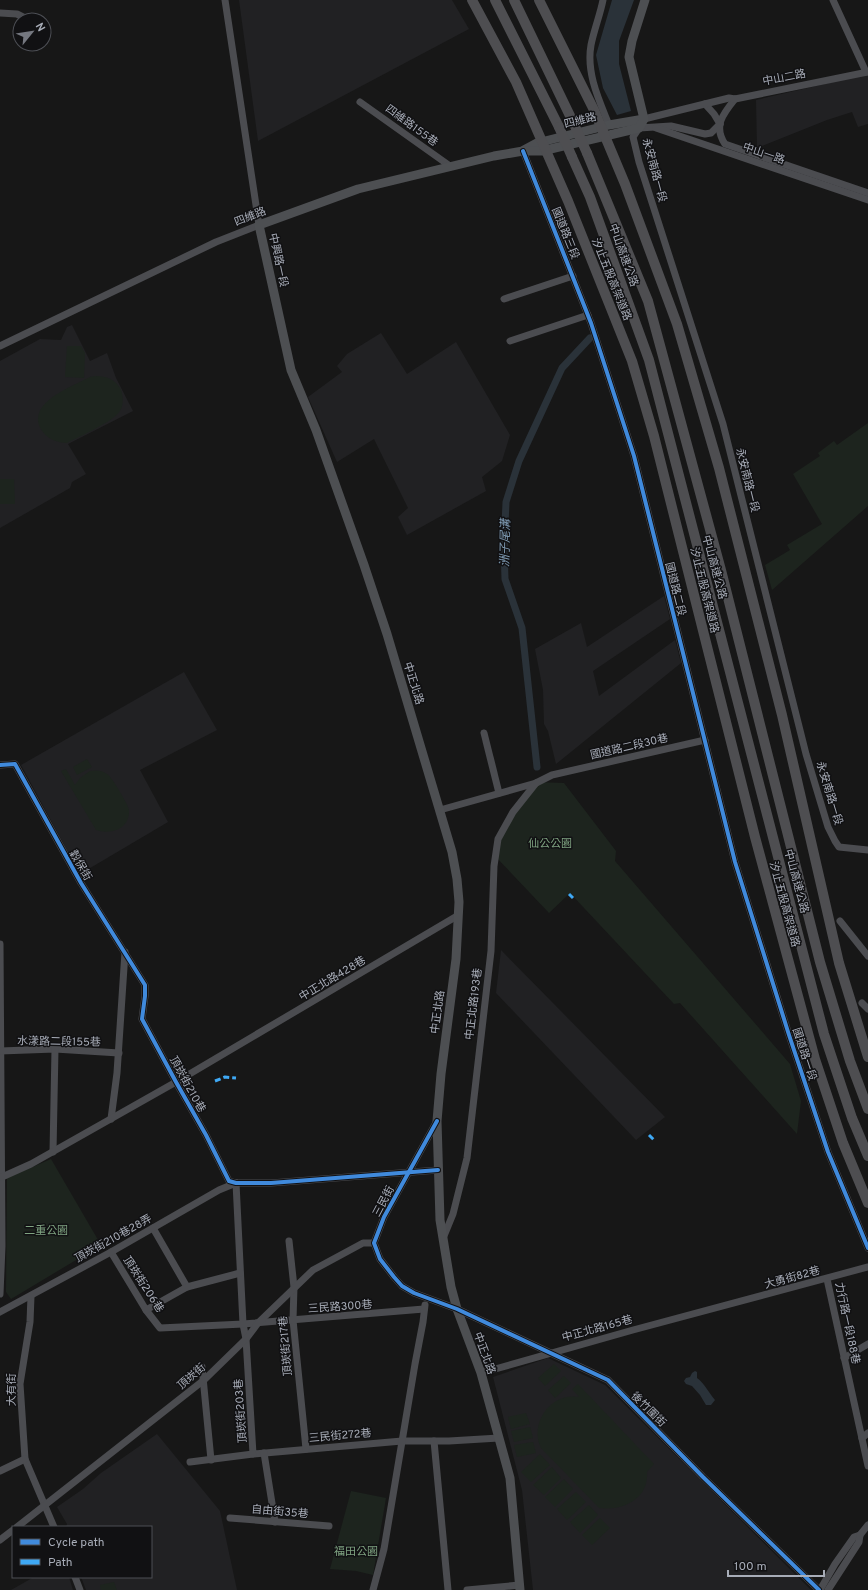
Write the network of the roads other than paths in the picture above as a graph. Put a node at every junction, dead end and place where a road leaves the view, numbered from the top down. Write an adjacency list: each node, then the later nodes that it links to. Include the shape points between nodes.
1 (225, 0): 24 (street, 中興路一段)
2 (472, 0): 64 (highway, 汐止五股高架道路, bridge, via 519,89 568,201 632,361 656,444 755,837 815,1059 843,1143)
3 (495, 0): 59 (highway, 中山高速公路, bridge, via 559,127 590,197 649,360 824,1034 852,1118)
4 (514, 0): 55 (highway, 中山高速公路, bridge, via 587,153 648,301 721,570 820,962 850,1061)
5 (539, 0): 53 (highway, bridge, via 594,110 625,184 677,324 720,468 782,715 839,963)
6 (604, 0): 17 (street, via 591,45 590,71)
7 (645, 0): 15 (main road, via 629,57)
8 (833, 0): 11 (street)
9 (0, 13): 10 (street)
10 (12, 14)
11 (867, 72): 12 (street, 中山二路)
12 (735, 99): 14 (street, 中山二路); 16 (street, via 724,112)
13 (360, 102): 21 (street, 四維路155巷)
14 (705, 104): 15 (street, 中山二路); 16 (street)
15 (644, 119): 17 (main road, 四維路); 19 (main road)
16 (720, 124): 18 (street, 中山一路, via 711,133 705,134 671,126); 22 (street, 中山一路, via 720,136 725,144)
17 (609, 125): 20 (main road, 四維路, via 537,143)
18 (652, 127): 19 (street, 中山一路); 23 (street, 中山一路)
19 (640, 128): 20 (main road, 四維路, via 542,151); 38 (street, 永安南路一段, via 634,138 639,162 723,424 806,754 828,827 839,847)
20 (523, 151): 21 (main road, 四維路); 25 (street, 國道路三段)
21 (450, 166): 24 (main road, 四維路, via 353,191)
22 (868, 193)
23 (868, 200)
24 (259, 225): 30 (street, 四維路, via 209,245); 31 (main road, 中興路一段, via 291,370)
25 (573, 276): 26 (street); 27 (street, 國道路三段)
26 (504, 299)
27 (588, 315): 28 (street, 國道路三段); 29 (street)
28 (591, 323): 33 (street, 國道路二段, via 634,456)
29 (510, 342)
30 (0, 346)
31 (323, 448): 37 (main road, 中正北路, via 380,612)
32 (484, 733): 36 (street)
33 (705, 740): 35 (street, 國道路二段30巷, via 559,774); 39 (street, 國道路二段)
34 (0, 765): 45 (street, 穀保街, via 15,764 81,883)
35 (536, 783): 36 (street, 國道路二段30巷); 66 (street, 中正北路193巷, via 513,812 498,839 494,866 491,951 467,1158 453,1214)
36 (499, 792): 37 (street, 國道路二段30巷)
37 (440, 810): 40 (main road, 中正北路, via 457,879)
38 (868, 850)
39 (735, 862): 69 (street, 國道路一段, via 828,1152)
40 (457, 916): 54 (street, 中正北路428巷); 57 (main road, 中正北路, via 456,959)
41 (840, 921): 43 (street)
42 (0, 944): 51 (street)
43 (859, 946): 44 (street); 46 (street)
44 (868, 949)
45 (125, 952): 47 (street, 穀保街); 52 (street)
46 (868, 956)
47 (145, 985): 54 (street, 頂崁街210巷, via 142,1019)
48 (862, 1003): 49 (street)
49 (868, 1009)
50 (55, 1049): 51 (street, 水漾路二段155巷); 52 (street, 水漾路二段155巷); 58 (street)
51 (0, 1051): 62 (street)
52 (119, 1053): 56 (street)
53 (868, 1057)
54 (176, 1082): 56 (street, 中正北路428巷); 63 (street, 頂崁街210巷, via 229,1181)
55 (868, 1109)
56 (111, 1119): 58 (street, 中正北路428巷)
57 (437, 1121): 60 (main road, 中正北路); 61 (street, 三民街)
58 (53, 1152): 62 (street, 中正北路428巷, via 41,1163)
59 (868, 1156)
60 (438, 1170): 61 (street); 66 (main road, 中正北路, via 440,1220)
61 (409, 1172): 63 (street, via 271,1184); 68 (street, 三民街, via 384,1217)
62 (2, 1178): 76 (street)
63 (236, 1183): 65 (street, 頂崁街210巷28弄); 72 (street)
64 (868, 1203)
65 (153, 1228): 70 (street, 頂崁街210巷28弄); 75 (street)
66 (444, 1236): 81 (main road, 中正北路)
67 (289, 1240): 74 (street, 頂崁街217巷)
68 (374, 1243): 74 (street, 頂崁街, via 363,1243 313,1270); 78 (street, via 380,1259 402,1286)
69 (868, 1248)
70 (111, 1252): 77 (street, 頂崁街210巷28弄); 82 (street, 頂崁街206巷)
71 (868, 1267): 73 (street, 大勇街82巷)
72 (240, 1273): 75 (street); 86 (street)
73 (827, 1279): 79 (street, 大勇街82巷); 91 (street, 力行路一段188巷)
74 (294, 1287): 84 (street, 頂崁街217巷); 85 (street, 頂崁街)
75 (187, 1288): 82 (street)
76 (0, 1294)
77 (31, 1296): 83 (street, 頂崁街210巷28弄); 104 (street, 大有街, via 30,1322 20,1384)
78 (426, 1299): 80 (street); 81 (street, 後竹圍街)
79 (721, 1307): 90 (street, 中正北路165巷)
80 (424, 1309): 84 (street, 三民路300巷); 98 (street)
81 (457, 1309): 90 (street, 後竹圍街); 93 (main road, 中正北路)
82 (146, 1310): 87 (street, 頂崁街206巷)
83 (0, 1312)
84 (293, 1320): 85 (street, 三民路300巷); 100 (street, 頂崁街217巷)
85 (258, 1323): 86 (street, 三民路300巷); 88 (street, 頂崁街)
86 (243, 1324): 87 (street, 三民路300巷); 88 (street)
87 (160, 1328)
88 (246, 1339): 94 (street, 頂崁街); 103 (street, 頂崁街203巷)
89 (868, 1344): 91 (street)
90 (550, 1353): 93 (street, 中正北路165巷); 125 (street, 後竹圍街, via 608,1380)
91 (844, 1358): 97 (street, 力行路一段188巷)
92 (202, 1367): 94 (street)
93 (481, 1373): 96 (main road, 中正北路)
94 (204, 1381): 105 (street); 109 (street, 頂崁街)
95 (868, 1433): 97 (street)
96 (499, 1438): 99 (street, 三民街272巷); 120 (main road, 中正北路, via 510,1478)
97 (862, 1438): 107 (street, 力行路一段188巷)
98 (402, 1441): 99 (street, 三民街272巷); 100 (street, 三民街272巷); 122 (street, via 384,1549)
99 (434, 1441): 123 (street)
100 (306, 1449): 101 (street, 三民街272巷)
101 (280, 1452): 102 (street, 頂崁街203巷)
102 (264, 1453): 103 (street, 頂崁街203巷); 111 (street)
103 (254, 1454): 105 (street)
104 (25, 1459): 108 (street); 109 (street, 大有街)
105 (211, 1460): 106 (street)
106 (190, 1462)
107 (868, 1466)
108 (0, 1471)
109 (45, 1505): 113 (street, 頂崁街); 114 (street, 大有街)
110 (230, 1518): 111 (street, 自由街35巷)
111 (275, 1522): 115 (street, 自由街35巷)
112 (868, 1525): 117 (street)
113 (18, 1526)
114 (54, 1526)
115 (329, 1526)
116 (12, 1531): 118 (street)
117 (860, 1535): 125 (street, via 854,1537); 126 (street, via 859,1542)
118 (0, 1540)
119 (75, 1578): 121 (street)
120 (520, 1587): 124 (street)
121 (80, 1590)
122 (373, 1590)
123 (448, 1590)
124 (467, 1590)
125 (819, 1590)
126 (828, 1590)

